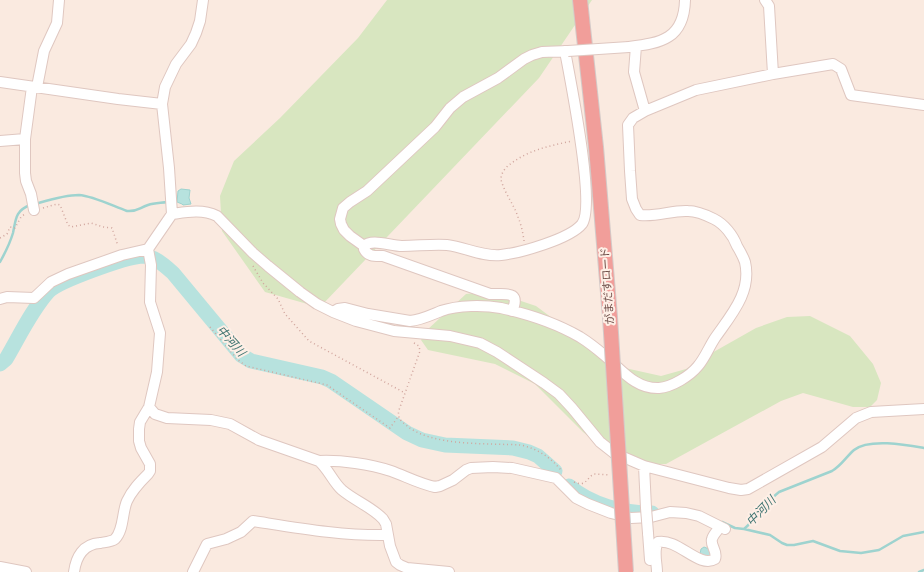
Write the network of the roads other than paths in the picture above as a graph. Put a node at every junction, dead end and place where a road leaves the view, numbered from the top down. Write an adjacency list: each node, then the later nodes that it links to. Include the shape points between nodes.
1 (59, 0): 10 (street, via 57,23 44,51)
2 (203, 0): 11 (street, via 196,33 170,75)
3 (580, 0): 33 (highway, がまだすロード, bridge, via 596,147 610,316)
4 (684, 0): 6 (street, via 682,17 678,28 671,36 658,43)
5 (765, 0): 8 (street, via 769,6)
6 (633, 47): 7 (street, bridge); 13 (street, via 634,72)
7 (566, 51): 18 (street, via 532,55 463,97 435,127 366,191 350,202 344,208 341,224 350,236); 18 (street, via 587,190 586,212 582,224 549,243 501,255 448,246 394,246 375,242)
8 (773, 74): 12 (street, via 833,64 841,69 851,95); 13 (street, via 696,90)
9 (0, 82): 10 (street)
10 (34, 87): 11 (street); 14 (street)
11 (162, 104): 17 (street)
12 (924, 105)
13 (644, 111): 21 (street, via 628,125 632,199 640,215 689,211 716,220 730,233 745,261 747,274 740,301 698,366 681,381 660,388 647,386 631,379 598,350 570,332 544,320)
14 (25, 139): 15 (street); 16 (street, via 26,181)
15 (0, 141)
16 (34, 206)
17 (172, 214): 19 (street); 22 (street, via 201,211 217,216 268,266 300,292)
18 (364, 246): 21 (street, via 368,255 383,256 490,294 511,294 514,297)
19 (149, 256): 20 (street, via 122,255 68,274 51,282 34,298); 23 (street, via 150,302 160,333 157,372)
20 (0, 299)
21 (512, 311): 22 (street, via 490,306 468,306 443,310 416,321 345,308)
22 (333, 312): 26 (street, via 394,331 450,336 480,343 559,394 600,442 614,453)
23 (149, 407): 25 (street, via 160,417 211,420 230,424 259,440); 30 (street, via 140,422 139,441 150,464 150,470 131,493 116,538 85,548 76,561)
24 (924, 409): 26 (street, via 871,412 856,418 822,447 748,489 729,488)
25 (319, 461): 27 (street, via 343,491 384,519); 35 (street, via 371,466 435,486 453,480 471,468 512,468 564,480 576,498 611,513 631,518 651,517 670,512 686,513 704,518 722,528 712,540 716,554 715,559 711,561 701,560 671,543 658,542)
26 (644, 466): 34 (street, bridge)
27 (388, 535): 31 (street, via 334,533 253,520 241,532 207,544); 32 (street, via 396,562 400,565 407,568)
28 (0, 567): 29 (street)
29 (26, 572)
30 (74, 572)
31 (192, 572)
32 (450, 572)
33 (626, 572)
34 (651, 572)
35 (657, 572)

